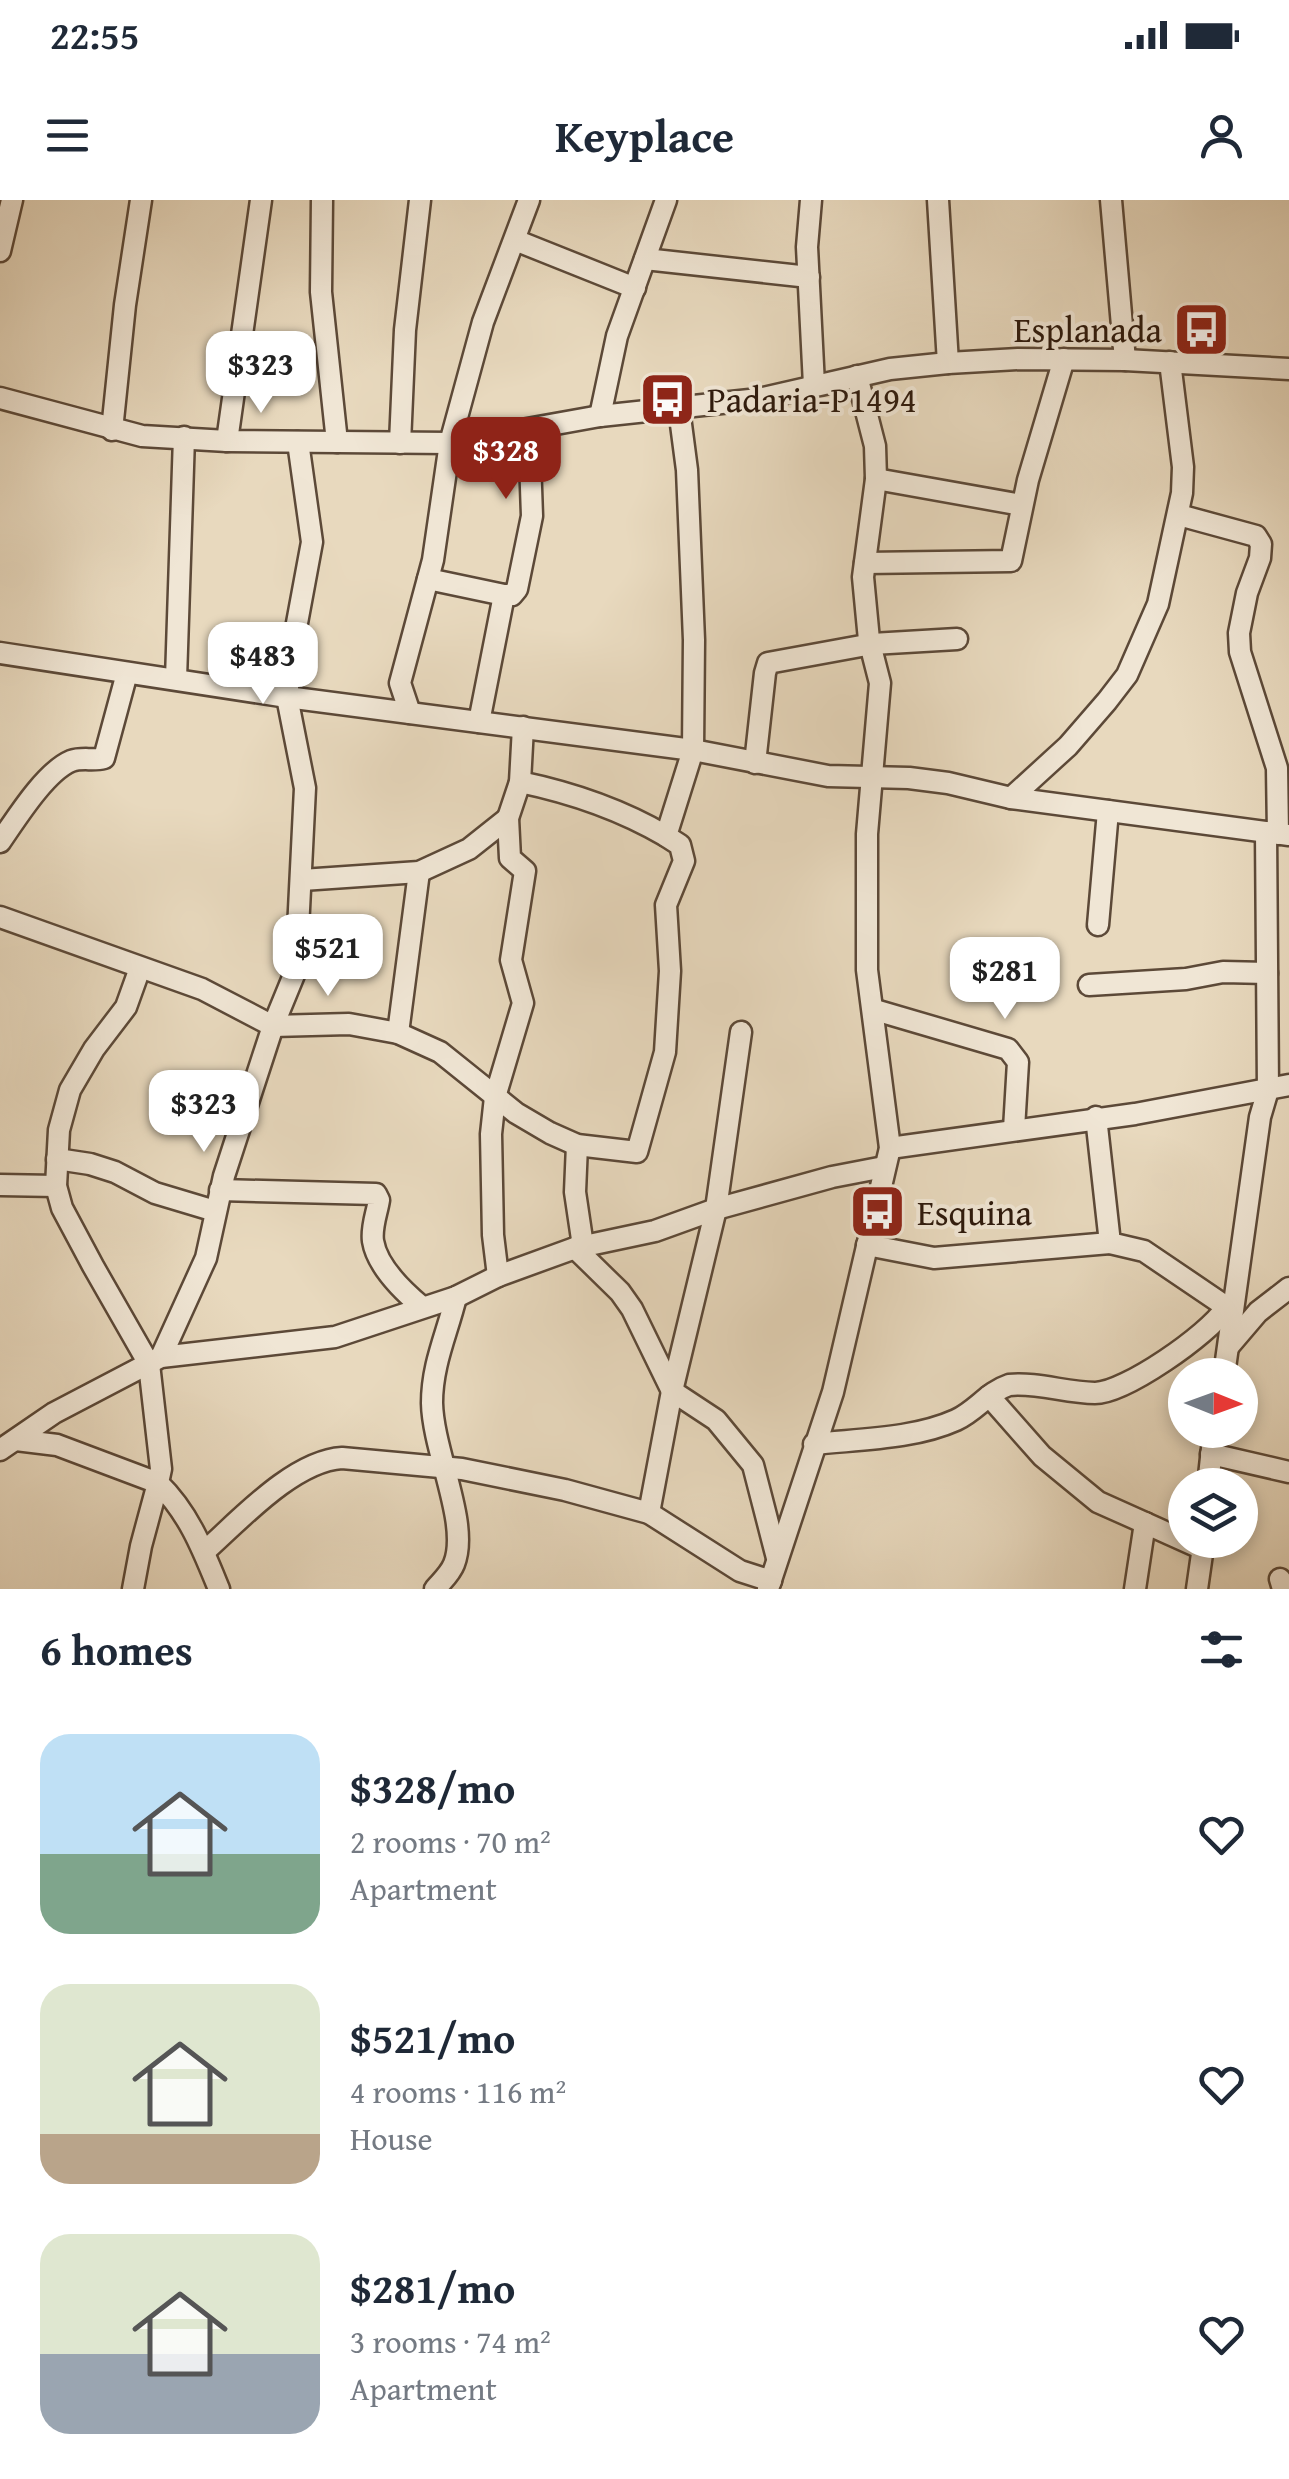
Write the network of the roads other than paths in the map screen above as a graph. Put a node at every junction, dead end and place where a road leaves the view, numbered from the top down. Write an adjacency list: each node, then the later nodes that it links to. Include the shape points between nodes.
1 (12, 200): 12 (street)
2 (141, 200): 26 (street)
3 (261, 200): 29 (street)
4 (322, 200): 31 (street, via 321,292)
5 (420, 200): 32 (street)
6 (529, 200): 11 (street)
7 (666, 200): 13 (street)
8 (811, 200): 14 (street)
9 (938, 200): 19 (street)
10 (1111, 200): 17 (street)
11 (515, 240): 15 (street); 33 (street)
12 (0, 251)
13 (645, 259): 14 (street); 15 (street)
14 (809, 277): 22 (street)
15 (635, 288): 25 (street)
16 (1064, 360): 17 (street); 19 (street); 35 (street)
17 (1125, 360): 18 (street)
18 (1170, 362): 20 (street); 36 (street, via 1182,467)
19 (948, 363): 21 (street)
20 (1289, 369)
21 (857, 376): 22 (street); 34 (street, via 875,446)
22 (814, 386): 24 (street)
23 (0, 398): 26 (street)
24 (679, 409): 25 (street); 49 (street, via 694,640)
25 (600, 416): 27 (street)
26 (112, 430): 28 (street)
27 (529, 430): 33 (street); 39 (street, via 532,516 517,590)
28 (184, 437): 29 (street); 44 (street)
29 (228, 441): 30 (street)
30 (298, 442): 31 (street); 45 (street, via 312,542)
31 (337, 442): 32 (street)
32 (400, 442): 33 (street)
33 (450, 443): 38 (street)
34 (876, 479): 35 (street); 37 (street)
35 (1022, 504): 37 (street, via 1011,561)
36 (1179, 514): 53 (street, via 1158,604 1127,675 1068,746); 56 (street, via 1256,536 1260,544 1240,652 1277,768)
37 (865, 562): 41 (street)
38 (428, 580): 39 (street); 46 (street, via 400,683)
39 (504, 595): 47 (street)
40 (957, 638): 41 (street)
41 (872, 644): 50 (street, via 768,662); 51 (street, via 881,698)
42 (0, 652): 43 (street)
43 (128, 673): 44 (street); 58 (street, via 104,758 67,764)
44 (176, 680): 45 (street)
45 (287, 697): 46 (street); 60 (street, via 305,788)
46 (410, 713): 47 (street)
47 (479, 722): 48 (street)
48 (523, 728): 49 (street); 52 (street)
49 (693, 750): 50 (street); 57 (street)
50 (755, 764): 51 (street)
51 (872, 777): 53 (street, via 948,782); 66 (street, via 866,871)
52 (520, 782): 55 (street); 57 (street, via 595,801)
53 (1011, 798): 54 (street)
54 (1108, 811): 56 (street); 62 (street)
55 (508, 818): 59 (street, via 469,849); 71 (street, via 510,858 525,872 511,960 523,1003)
56 (1278, 834): 64 (street)
57 (666, 836): 74 (street, via 680,845 684,861 666,905 668,1033 641,1146 631,1154)
58 (0, 842)
59 (419, 872): 60 (street); 68 (street)
60 (302, 880): 67 (street, via 296,970)
61 (0, 917): 63 (street)
62 (1098, 924)
63 (140, 968): 67 (street, via 202,989); 76 (street, via 126,1007 70,1090)
64 (1268, 974): 65 (street); 70 (street)
65 (1088, 985)
66 (874, 1010): 73 (street, via 1008,1048 1018,1062); 75 (street)
67 (272, 1026): 68 (street, via 349,1024); 79 (street)
68 (398, 1032): 71 (street, via 440,1052)
69 (742, 1032): 80 (street)
70 (1278, 1088): 72 (street); 88 (street, via 1262,1103)
71 (494, 1097): 74 (street); 84 (street)
72 (1096, 1117): 73 (street); 81 (street)
73 (1014, 1128): 75 (street)
74 (577, 1145): 83 (street)
75 (887, 1158): 80 (street); 82 (street)
76 (57, 1159): 78 (street); 79 (street, via 90,1164 155,1193)
77 (0, 1186): 78 (street)
78 (56, 1186): 91 (street, via 86,1254)
79 (217, 1200): 87 (street, via 376,1194 376,1250); 91 (street, via 199,1277)
80 (716, 1209): 83 (street); 92 (street)
81 (1110, 1243): 82 (street, via 934,1258); 88 (street, via 1144,1251)
82 (867, 1245): 94 (street)
83 (579, 1247): 84 (street); 92 (street, via 632,1309)
84 (498, 1276): 86 (street)
85 (1289, 1288): 89 (street)
86 (456, 1298): 87 (street); 98 (street, via 433,1382)
87 (422, 1308): 91 (street, via 336,1338)
88 (1228, 1310): 89 (street); 93 (street, via 1106,1392 1018,1384)
89 (1230, 1346): 90 (street)
90 (1228, 1358)
91 (155, 1360): 95 (street); 101 (street)
92 (672, 1391): 102 (street); 107 (street, via 716,1420 753,1465)
93 (989, 1396): 94 (street, via 944,1425); 103 (street, via 1042,1456 1098,1502)
94 (814, 1444): 107 (street)
95 (8, 1445): 101 (street, via 57,1445)
96 (1212, 1448): 97 (street)
97 (1211, 1454): 99 (street); 100 (street)
98 (442, 1467): 102 (street); 105 (street, via 328,1460 254,1503); 111 (street, via 459,1536 454,1564)
99 (1210, 1468)
100 (1289, 1472)
101 (158, 1482): 105 (street); 109 (street)
102 (649, 1513): 108 (street)
103 (1145, 1523): 104 (street); 112 (street)
104 (1168, 1532)
105 (204, 1552): 110 (street)
106 (1201, 1558): 113 (street)
107 (778, 1560): 108 (street)
108 (770, 1585)
109 (133, 1589)
110 (219, 1589)
111 (435, 1589)
112 (1135, 1589)
113 (1197, 1589)

